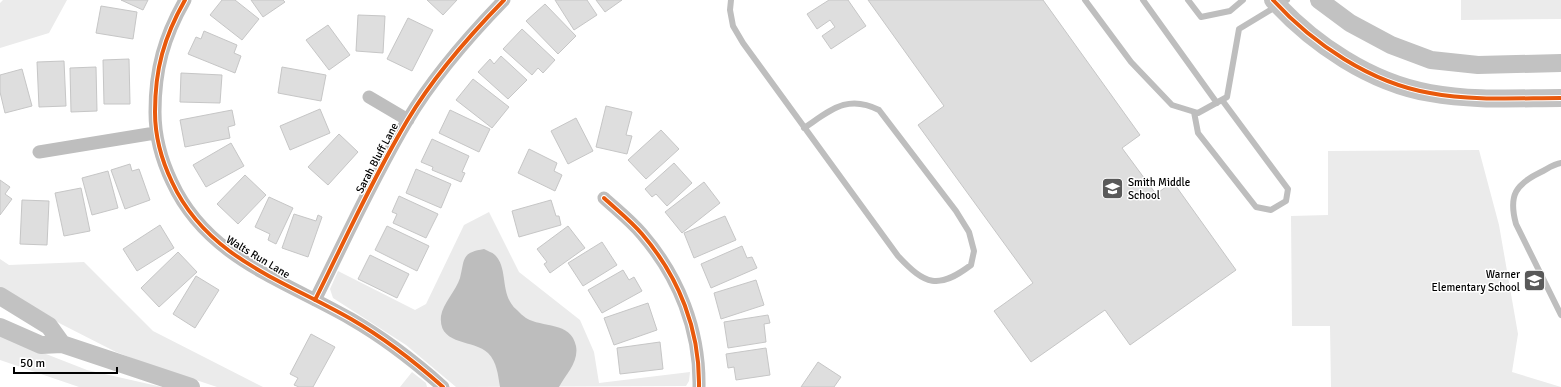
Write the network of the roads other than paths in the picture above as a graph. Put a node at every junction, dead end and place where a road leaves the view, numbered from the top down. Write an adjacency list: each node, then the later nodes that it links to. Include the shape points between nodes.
1 (185, 0): 17 (street, Walts Run Lane, via 170,26 160,56 155,89)
2 (504, 0): 15 (street, Sarah Bluff Lane, via 456,53)
3 (731, 0): 16 (lane, via 733,26)
4 (1085, 0): 14 (lane, via 1132,62 1172,105)
5 (1143, 0): 13 (lane)
6 (1188, 0): 7 (lane, via 1202,17 1230,11)
7 (1243, 0)
8 (1319, 0): 10 (street, via 1350,23 1391,45 1431,60 1478,65)
9 (1280, 2): 12 (street, via 1299,26 1336,55 1379,78 1436,94 1477,99); 13 (lane, via 1239,29 1227,97)
10 (1561, 62)
11 (369, 96): 15 (street)
12 (1561, 98)
13 (1220, 102): 14 (lane, via 1198,114); 14 (lane, via 1288,189 1286,201 1271,210 1256,207 1198,133)
14 (1194, 112)
15 (408, 120): 22 (street, Sarah Bluff Lane)
16 (804, 128): 16 (lane, via 898,256 912,271 927,281 942,281 956,277 971,265 974,251 969,232 956,210 879,110 853,102 835,107)
17 (155, 133): 18 (street); 22 (street, Walts Run Lane, via 164,166 180,200 204,231 230,253)
18 (39, 152)
19 (1561, 163): 23 (lane, via 1525,180 1517,189 1513,212 1516,224)
20 (604, 198): 28 (street, via 641,232 665,264 683,299 694,334)
21 (0, 296): 25 (street, via 48,326)
22 (315, 300): 27 (street, Walts Run Lane, via 382,339)
23 (1561, 316)
24 (0, 327): 25 (street, via 41,344)
25 (62, 344): 26 (street)
26 (191, 387)
27 (443, 387)
28 (699, 387)

